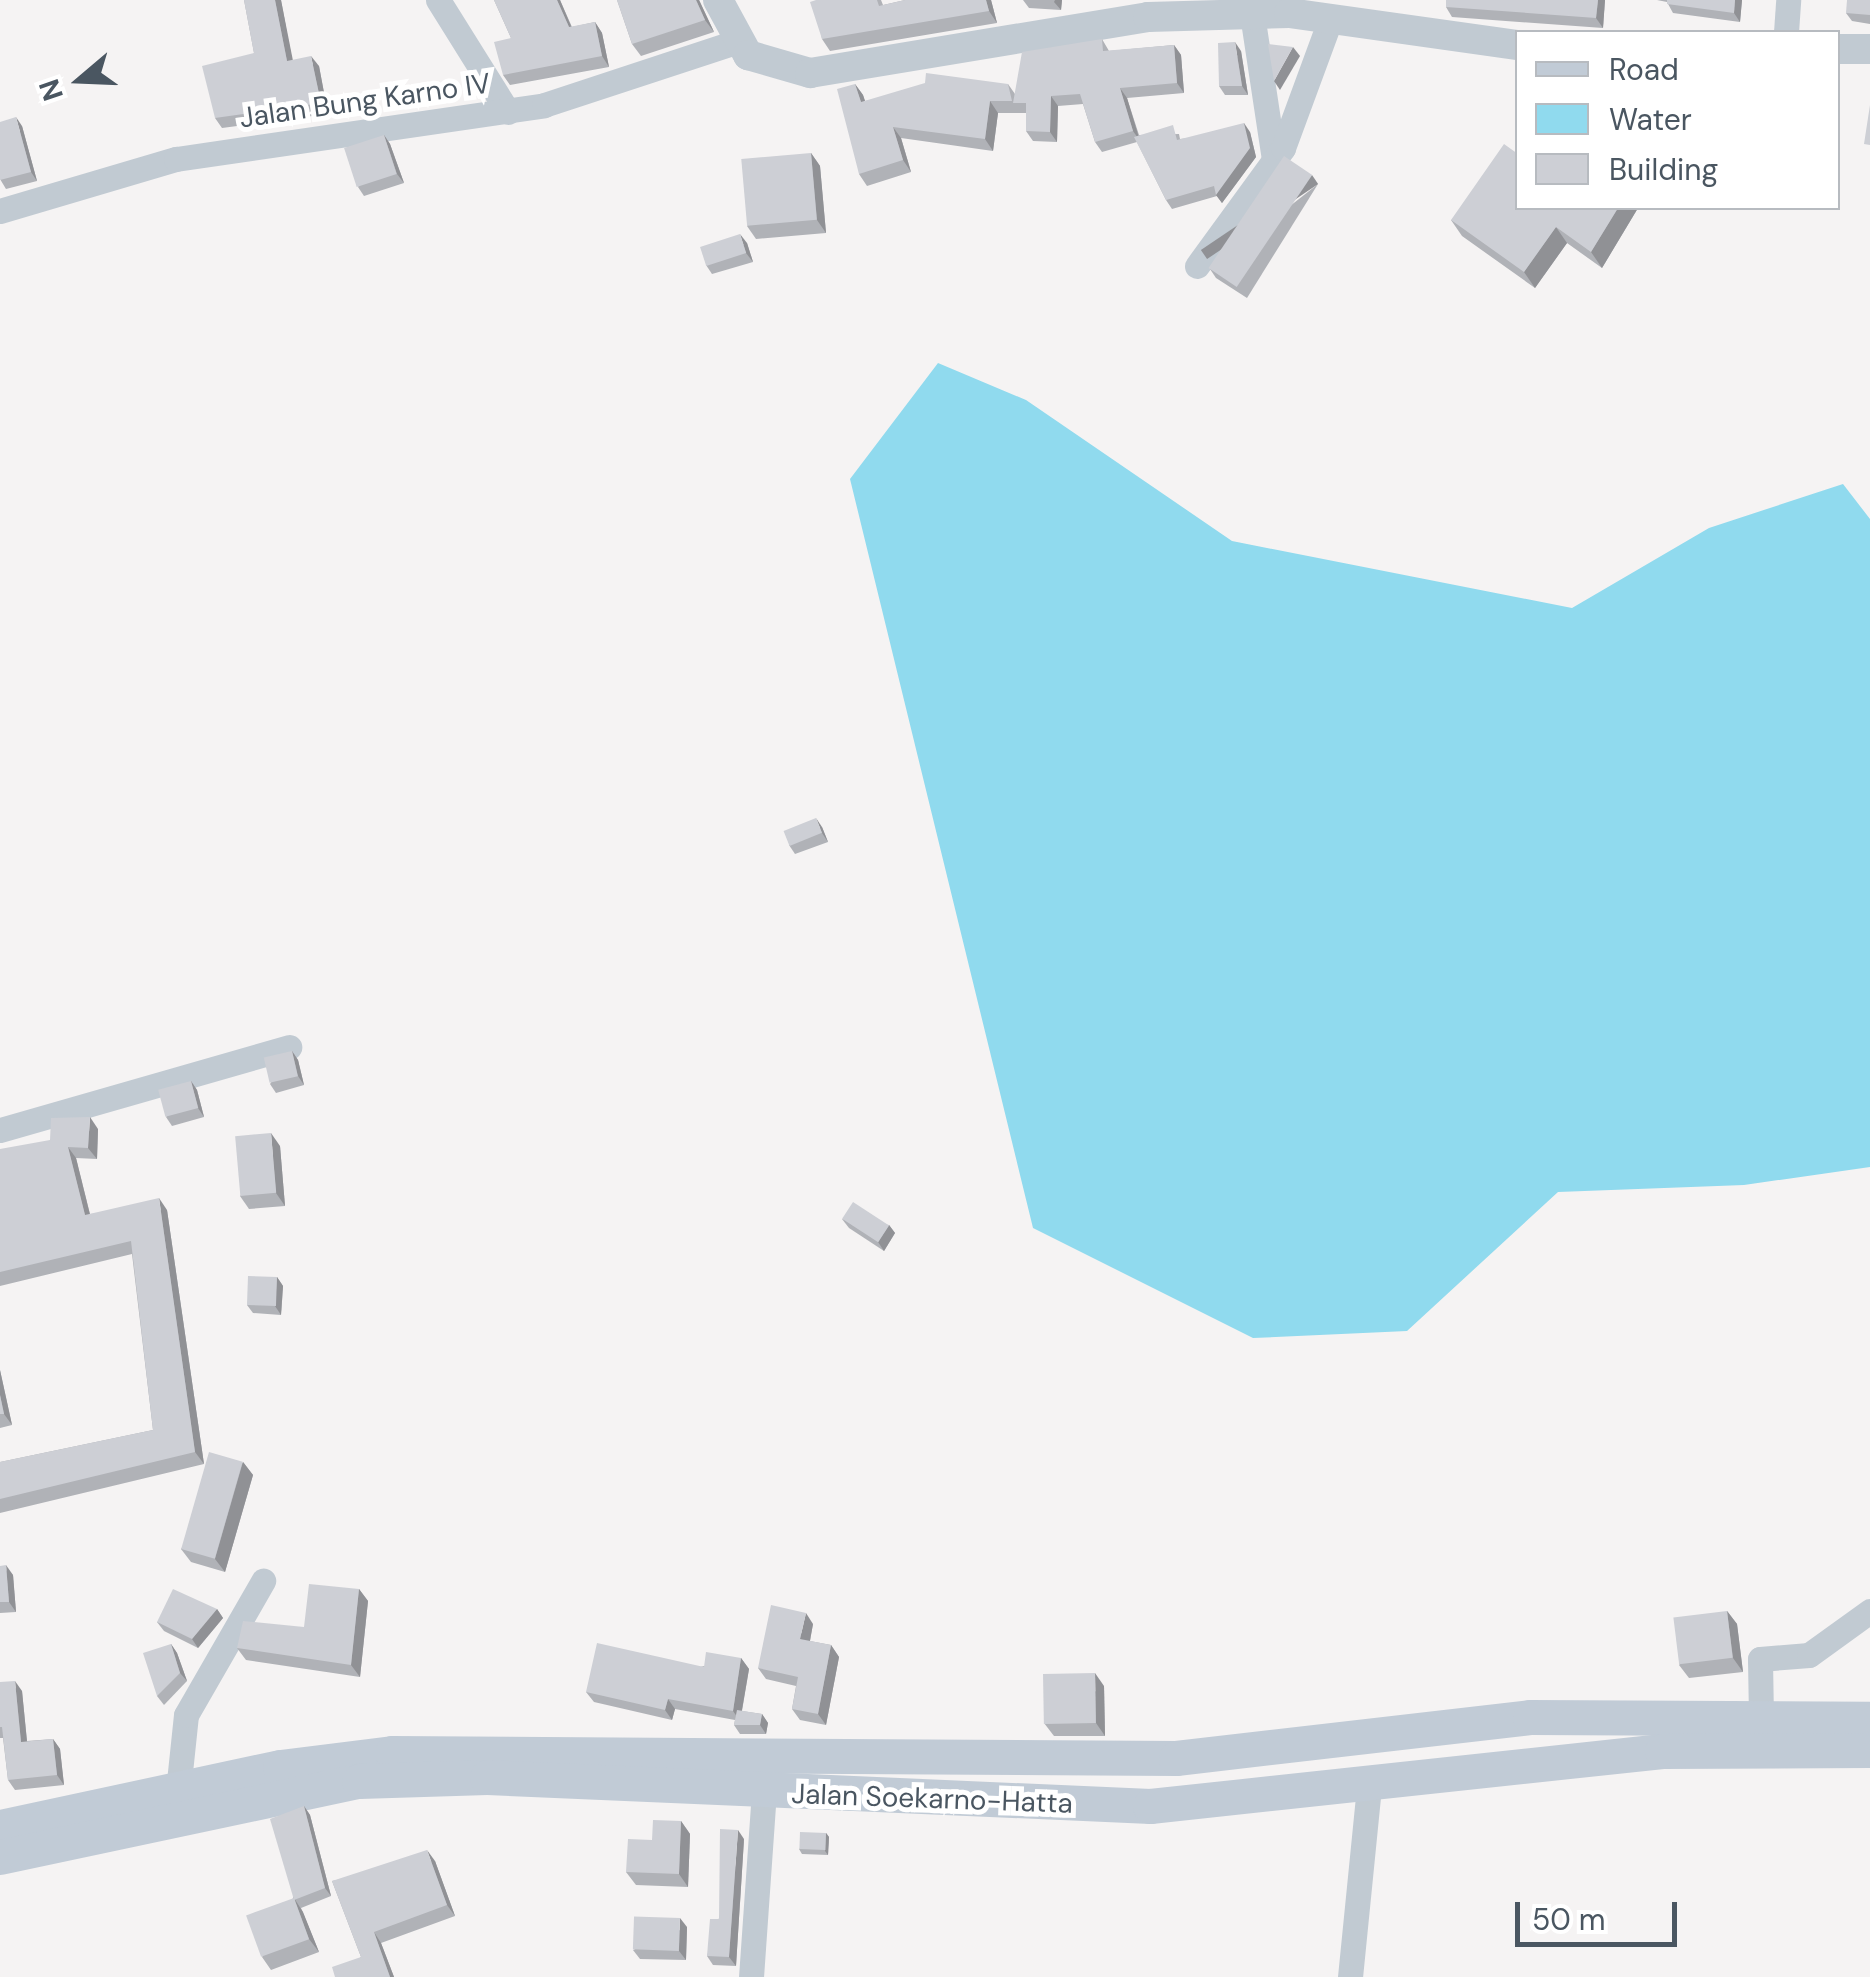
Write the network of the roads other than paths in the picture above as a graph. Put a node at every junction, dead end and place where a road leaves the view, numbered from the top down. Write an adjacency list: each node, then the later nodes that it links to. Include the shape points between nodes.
1 (438, 0): 12 (street)
2 (718, 0): 8 (street)
3 (1788, 0): 7 (street)
4 (1148, 8): 5 (street); 8 (street, via 810,72 763,64)
5 (1252, 14): 6 (street); 13 (street)
6 (1330, 20): 9 (street); 13 (street)
7 (1786, 30)
8 (736, 42): 12 (street, Jalan Bung Karno IV)
9 (1515, 45)
10 (1840, 49): 11 (street)
11 (1870, 49)
12 (508, 112): 14 (street, Jalan Bung Karno IV, via 176,159)
13 (1274, 159): 15 (street)
14 (0, 212)
15 (1197, 266)
16 (289, 1048): 17 (street)
17 (0, 1130)
18 (263, 1581): 26 (street, via 186,1715)
19 (1870, 1611): 20 (street, via 1810,1655 1760,1660)
20 (1761, 1717): 21 (main road, Jalan Soekarno-Hatta); 23 (main road, Jalan Soekarno-Hatta, via 1530,1717 1176,1758)
21 (1870, 1720)
22 (1870, 1750): 25 (main road, Jalan Soekarno-Hatta, via 1662,1750)
23 (491, 1764): 24 (main road, Jalan Soekarno-Hatta); 27 (main road, Jalan Soekarno-Hatta)
24 (434, 1765): 26 (main road, Jalan Soekarno-Hatta, via 328,1759); 29 (main road, Jalan Soekarno-Hatta)
25 (1369, 1786): 27 (main road, Jalan Soekarno-Hatta, via 1150,1806); 31 (street)
26 (178, 1792): 28 (main road, Jalan Soekarno-Hatta)
27 (764, 1792): 30 (street)
28 (0, 1827)
29 (0, 1857)
30 (751, 1977)
31 (1350, 1977)

